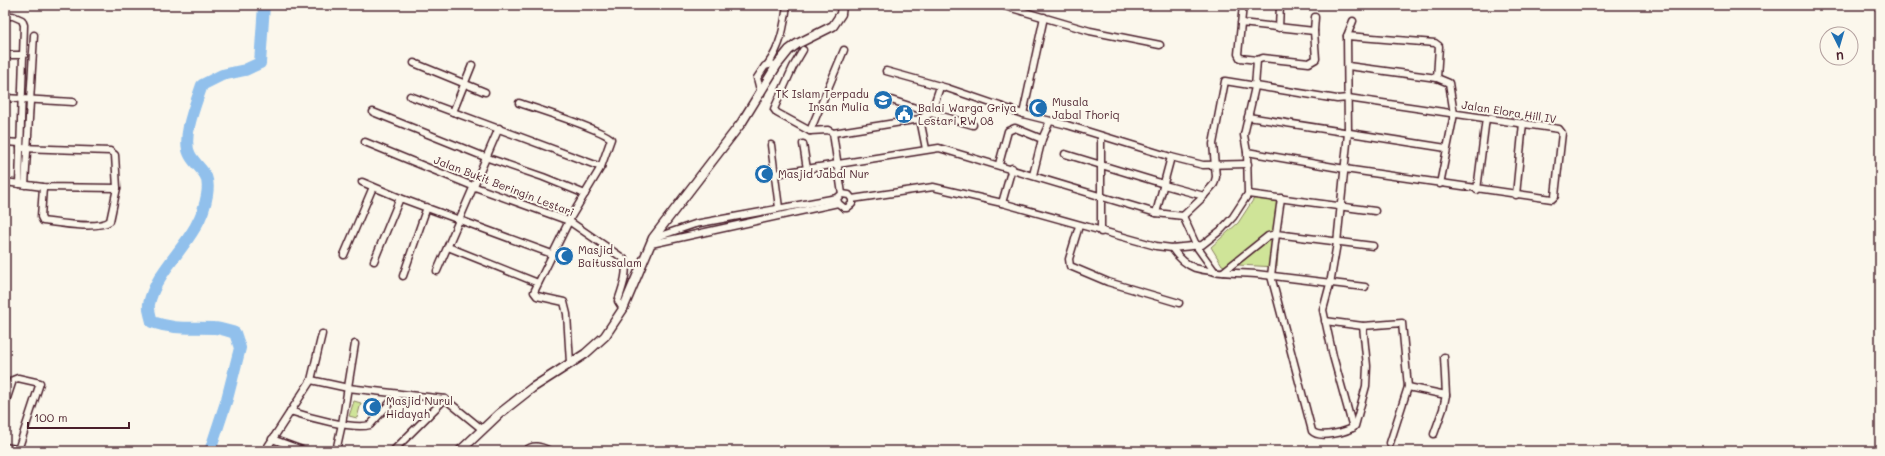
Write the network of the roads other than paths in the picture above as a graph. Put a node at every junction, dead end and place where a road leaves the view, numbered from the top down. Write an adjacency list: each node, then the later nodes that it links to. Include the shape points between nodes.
1 (787, 5): 22 (street, via 782,34 776,52)
2 (842, 5): 23 (street, via 841,14 833,26 797,44)
3 (1001, 5): 7 (street)
4 (1243, 5): 10 (street)
5 (1280, 5): 11 (street)
6 (5, 16): 19 (street, via 22,20)
7 (1044, 17): 15 (street, via 1090,31); 44 (street)
8 (1315, 17): 12 (street)
9 (1353, 21): 14 (street)
10 (1241, 23): 11 (street); 20 (street, via 1239,56 1242,60)
11 (1279, 28): 12 (street)
12 (1314, 31): 20 (street, via 1314,61 1309,63 1263,58)
13 (34, 35): 38 (street)
14 (1347, 36): 25 (street); 27 (street, via 1438,44 1440,48)
15 (1160, 45)
16 (803, 50): 53 (street, via 774,109)
17 (844, 50): 53 (street)
18 (5, 55): 19 (street)
19 (24, 55): 36 (street)
20 (1257, 60): 30 (street)
21 (414, 63): 28 (street)
22 (768, 64): 23 (street); 32 (street, via 761,69 757,78)
23 (777, 64): 32 (street)
24 (472, 65): 28 (street)
25 (1348, 66): 27 (street); 35 (street)
26 (886, 71): 29 (street)
27 (1437, 78): 45 (street, via 1449,83)
28 (464, 83): 31 (street); 42 (street)
29 (940, 87): 43 (street); 44 (street)
30 (1255, 87): 35 (street, Jalan Elora Hill IV, via 1337,99); 46 (street); 73 (street, Jalan Elora Hill IV, via 1225,82 1213,144)
31 (485, 92)
32 (761, 94): 111 (street)
33 (410, 96): 42 (street)
34 (5, 98): 36 (street)
35 (1348, 98): 45 (street, Jalan Elora Hill IV); 55 (street)
36 (22, 99): 38 (street); 62 (street)
37 (891, 100): 43 (street)
38 (31, 101): 39 (street); 62 (street)
39 (73, 102)
40 (519, 103): 74 (street, via 607,135 611,139)
41 (373, 112): 67 (street)
42 (454, 112): 52 (street)
43 (930, 113): 48 (street); 51 (street)
44 (1023, 114): 49 (street)
45 (1454, 114): 47 (street, Jalan Elora Hill IV); 63 (street)
46 (1248, 117): 55 (street); 65 (street, via 1244,135)
47 (1486, 118): 50 (street, Jalan Elora Hill IV); 89 (street)
48 (920, 119): 54 (street); 64 (street)
49 (1050, 121): 56 (street); 57 (street)
50 (1523, 123): 92 (street); 92 (street, Jalan Elora Hill IV, via 1561,131 1554,199)
51 (973, 125)
52 (499, 128): 67 (street); 74 (street)
53 (810, 131): 54 (street, via 828,130)
54 (833, 133): 69 (street)
55 (1348, 133): 63 (street); 77 (street)
56 (1101, 136): 68 (street); 72 (street)
57 (1042, 139): 70 (street, via 1015,128 1011,129 1008,131); 79 (street)
58 (5, 142): 62 (street)
59 (365, 142): 87 (street, Jalan Bukit Beringin Lestari)
60 (803, 144): 76 (street)
61 (771, 145): 78 (street)
62 (23, 147): 83 (street); 88 (street, via 110,151 115,155)
63 (1446, 148): 82 (street)
64 (926, 149): 69 (street); 70 (street, via 939,148)
65 (1247, 152): 71 (street); 77 (street)
66 (1065, 154): 72 (street)
67 (485, 157): 87 (street); 90 (street)
68 (1171, 157): 73 (street, via 1203,165); 84 (street)
69 (838, 163): 76 (street); 97 (street)
70 (999, 164): 75 (street)
71 (1248, 164): 73 (street); 91 (street)
72 (1102, 165): 84 (street); 93 (street)
73 (1214, 165): 94 (street, via 1214,184)
74 (601, 168): 90 (street)
75 (1012, 168): 79 (street); 99 (street)
76 (806, 169): 78 (street)
77 (1345, 170): 82 (street, via 1420,179); 100 (street)
78 (775, 174): 102 (street)
79 (1032, 175): 93 (street)
80 (5, 182): 83 (street)
81 (362, 182): 85 (street)
82 (1440, 184): 89 (street)
83 (22, 185): 86 (street)
84 (1164, 185): 94 (street); 104 (street)
85 (373, 186): 95 (street); 118 (street)
86 (43, 187): 88 (street); 88 (street, via 40,217 43,221 92,226 107,224 110,221)
87 (475, 187): 106 (street); 107 (street, Jalan Bukit Beringin Lestari)
88 (117, 188)
89 (1477, 190): 92 (street)
90 (585, 194): 107 (street)
91 (1248, 194): 96 (street); 115 (street, via 1225,226)
92 (1516, 195)
93 (1100, 196): 104 (street); 109 (street)
94 (1204, 196): 105 (street)
95 (400, 198): 101 (street); 119 (street)
96 (1281, 198): 100 (street); 110 (street)
97 (839, 199): 98 (street, via 849,195); 98 (street, via 841,207 847,208 852,204); 102 (street); 111 (street)
98 (852, 199): 99 (street, via 933,187)
99 (1002, 203): 108 (street)
100 (1342, 206): 103 (street); 112 (street)
101 (427, 208): 106 (street); 123 (street)
102 (779, 208): 111 (street, via 695,224)
103 (1375, 211)
104 (1156, 212): 105 (street)
105 (1183, 216): 115 (street)
106 (460, 219): 114 (street); 117 (street)
107 (568, 220): 117 (street); 129 (street, Jalan Bukit Beringin Lestari, via 624,259 625,272 618,301)
108 (1079, 226): 109 (street); 128 (street, via 1069,259 1070,266 1108,282)
109 (1101, 232): 116 (street)
110 (1276, 234): 112 (street); 122 (street, via 1268,236); 124 (street)
111 (652, 241): 129 (street)
112 (1337, 243): 113 (street); 126 (street)
113 (1373, 246)
114 (448, 247): 120 (street); 125 (street)
115 (1197, 247): 116 (street); 121 (street)
116 (1172, 248): 121 (street, via 1185,263)
117 (552, 254): 125 (street)
118 (344, 255)
119 (374, 261)
120 (437, 271)
121 (1215, 272): 122 (street)
122 (1224, 272): 124 (street)
123 (403, 276)
124 (1272, 276): 126 (street); 145 (street, via 1312,431 1324,436)
125 (538, 283): 135 (street, via 534,292 537,296 564,302)
126 (1330, 284): 127 (street); 130 (street, via 1323,310)
127 (1365, 287)
128 (1179, 304)
129 (623, 309): 135 (street, via 605,336 586,354)
130 (1325, 321): 131 (street); 145 (street, via 1332,356)
131 (1363, 326): 137 (street, via 1402,323); 145 (street, via 1366,386)
132 (322, 334): 136 (street)
133 (355, 344): 138 (street)
134 (1444, 357): 140 (street)
135 (570, 363): 146 (street, via 532,388)
136 (311, 380): 138 (street); 143 (street)
137 (1408, 387): 140 (street); 149 (street)
138 (348, 388): 139 (street); 144 (street)
139 (398, 394): 141 (street); 144 (street, via 370,425 364,427)
140 (1446, 395): 147 (street)
141 (445, 399): 146 (street); 155 (street)
142 (5, 404): 150 (street, via 13,380 18,378 40,383 19,447)
143 (290, 411): 144 (street); 148 (street)
144 (342, 424): 154 (street)
145 (1353, 428)
146 (483, 430): 156 (street)
147 (1434, 434)
148 (272, 439): 152 (street); 153 (street)
149 (1390, 443)
150 (5, 447)
151 (530, 449): 157 (street); 158 (street, via 537,446)
152 (265, 451)
153 (305, 451)
154 (336, 451)
155 (393, 451)
156 (460, 451)
157 (525, 451)
158 (550, 451)

